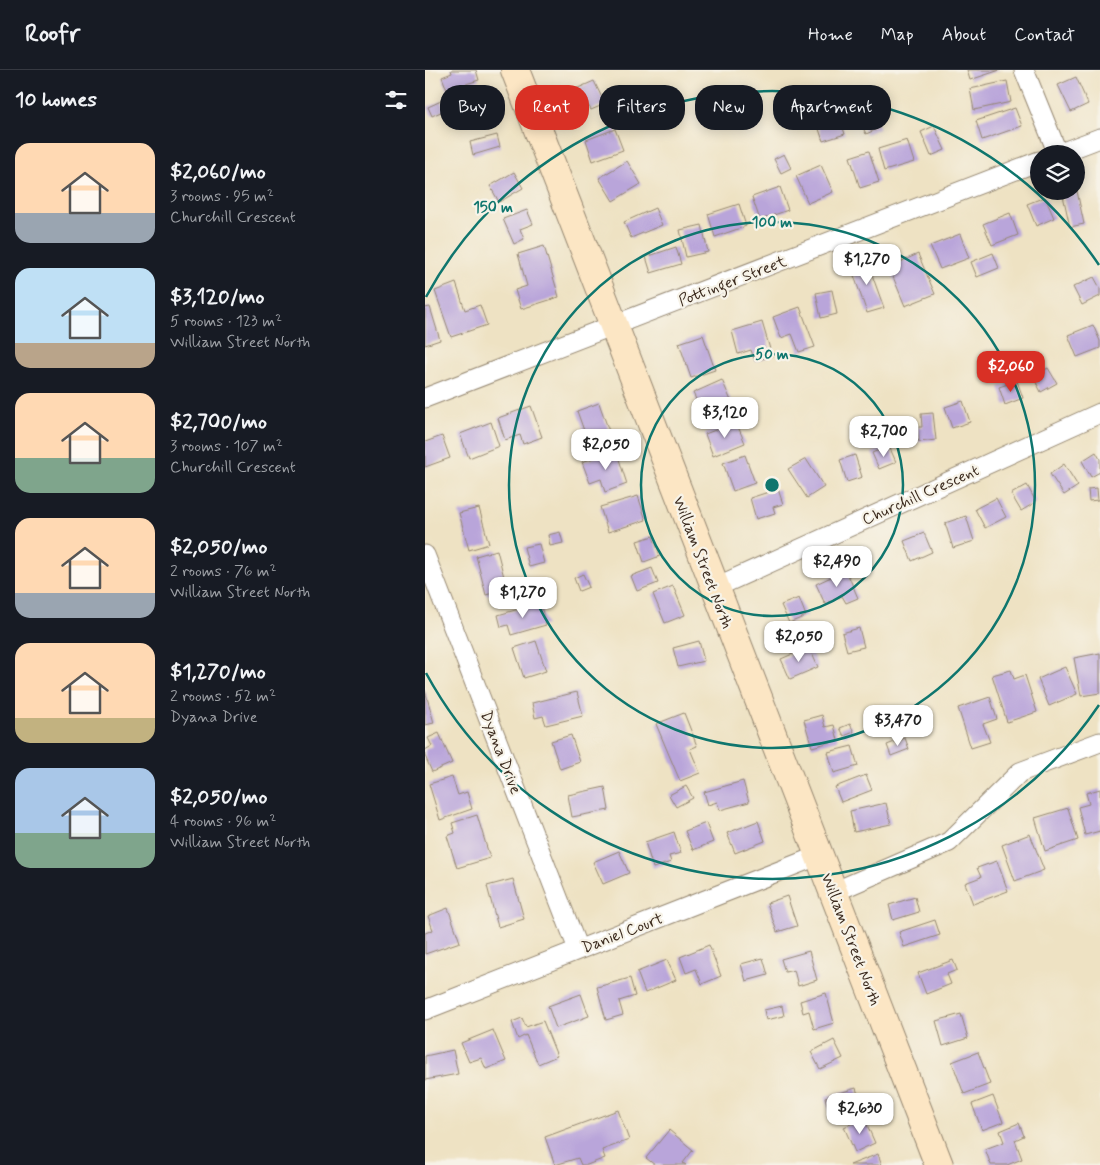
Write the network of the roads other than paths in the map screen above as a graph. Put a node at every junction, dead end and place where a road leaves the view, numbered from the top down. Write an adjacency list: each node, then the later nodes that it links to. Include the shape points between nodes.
1 (515, 70): 7 (street, William Street North)
2 (1025, 70): 4 (street)
3 (1100, 138): 5 (street)
4 (1054, 145)
5 (1082, 145)
6 (1030, 164): 7 (street, Pottinger Street)
7 (613, 325): 8 (street, Pottinger Street); 11 (street, William Street North)
8 (425, 398)
9 (1100, 413): 11 (street, Churchill Crescent)
10 (425, 555): 15 (street, Dyana Drive)
11 (714, 588): 13 (street, William Street North)
12 (1100, 742): 14 (street, via 1020,772 949,842)
13 (820, 855): 14 (street, William Street North); 15 (street, Daniel Court)
14 (834, 892): 17 (street, William Street North)
15 (578, 949): 16 (street, Daniel Court)
16 (425, 1010)
17 (939, 1165)

